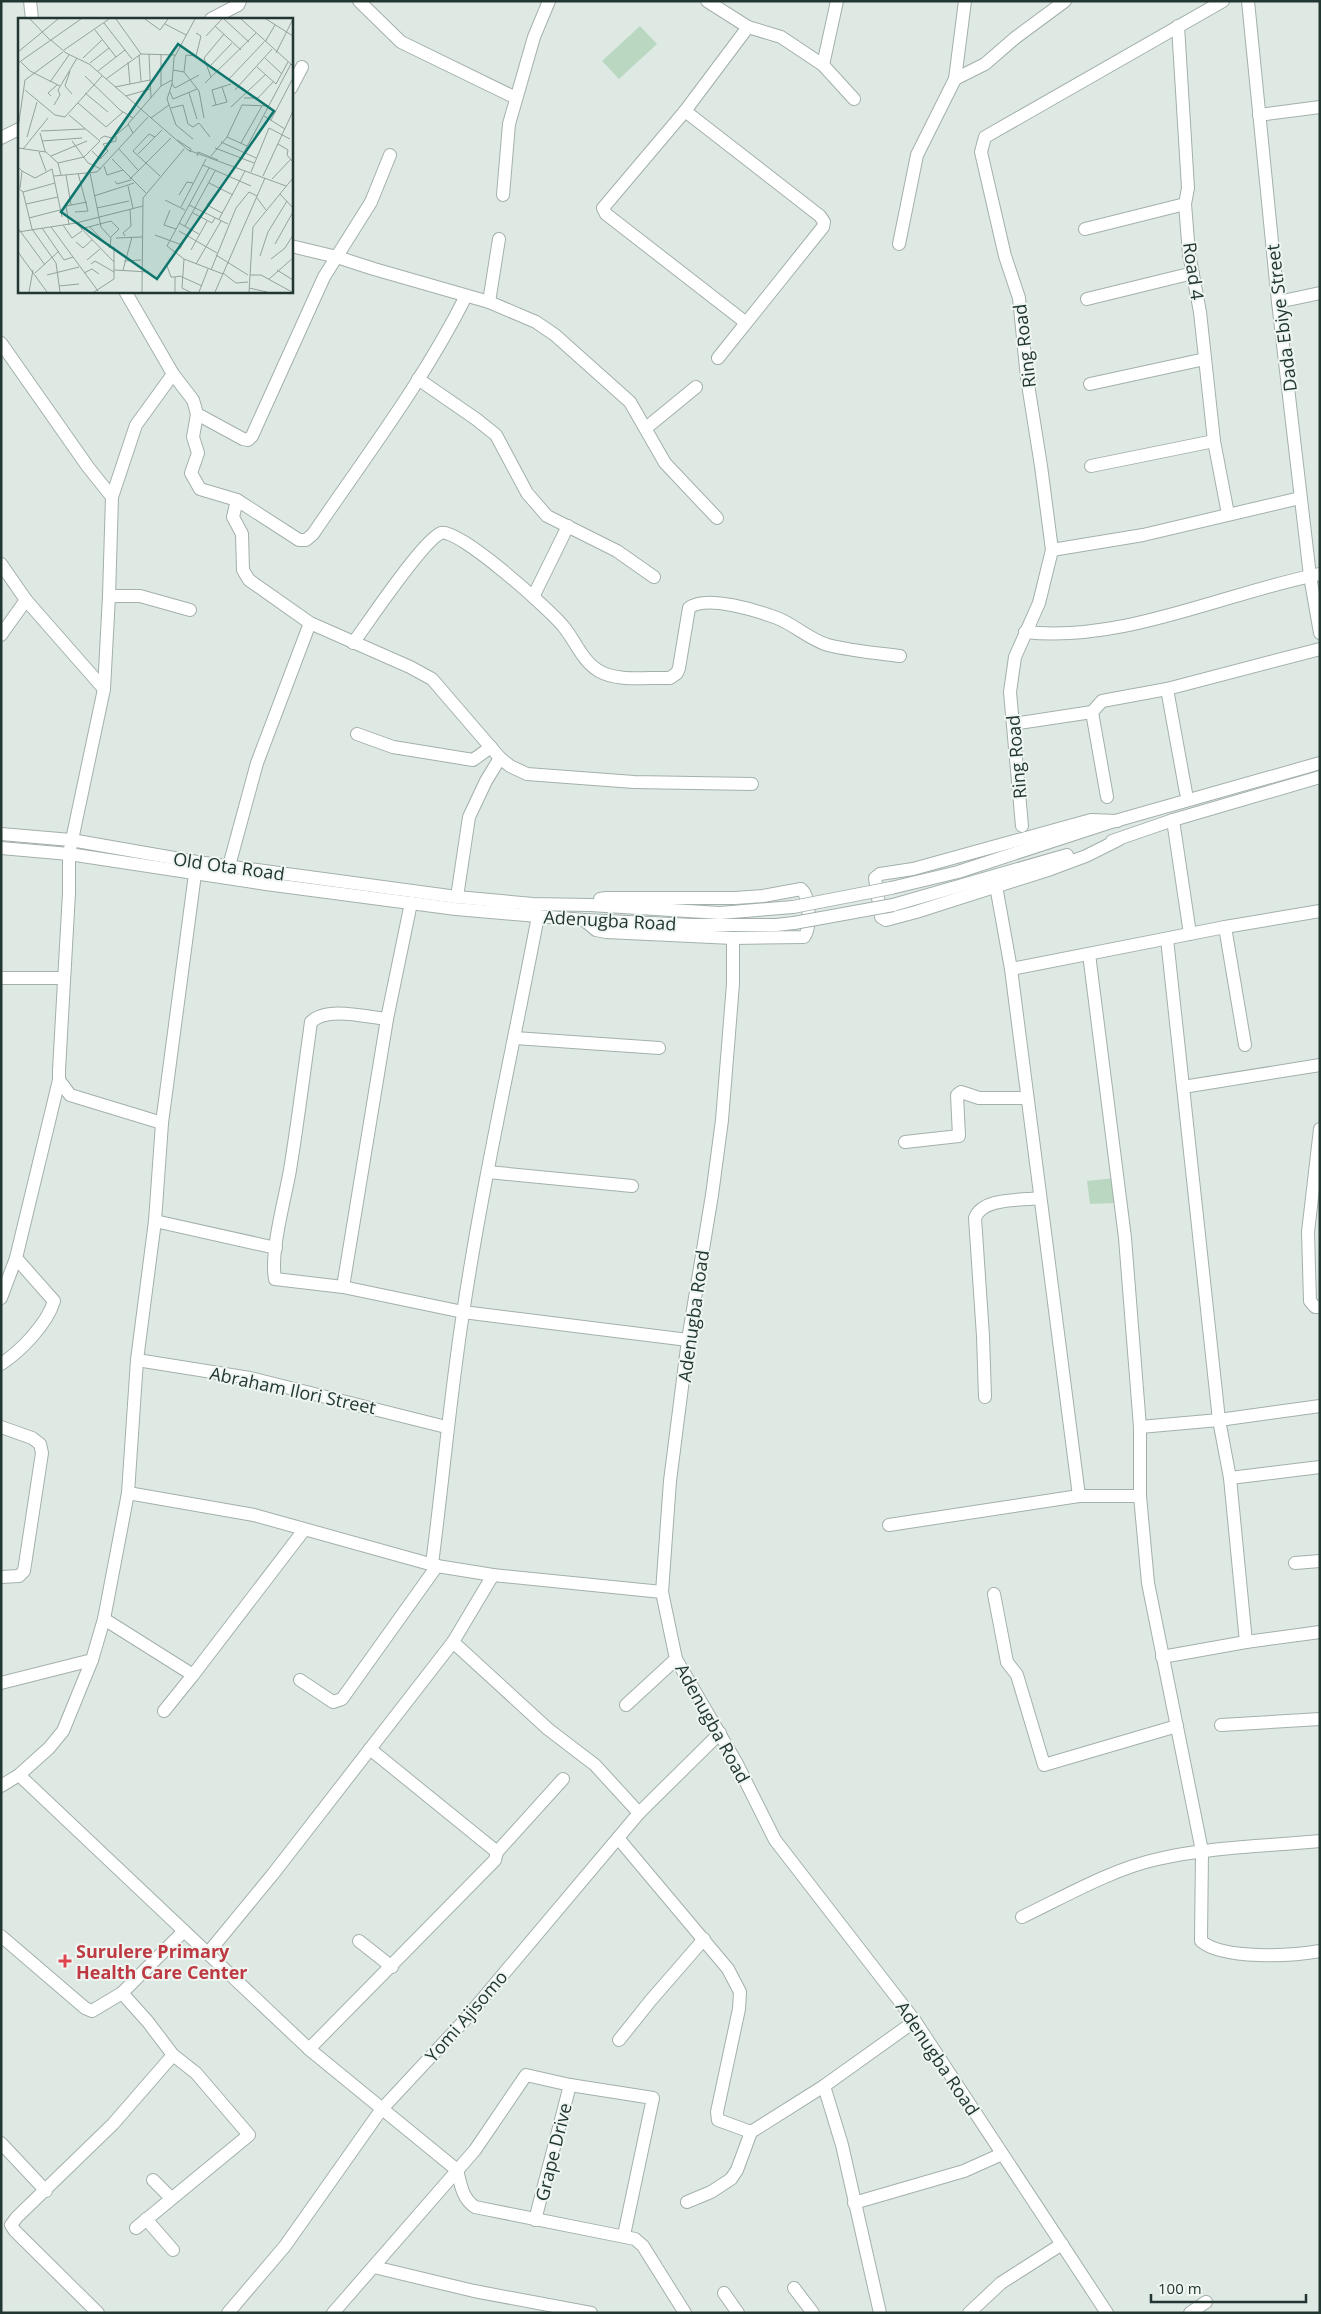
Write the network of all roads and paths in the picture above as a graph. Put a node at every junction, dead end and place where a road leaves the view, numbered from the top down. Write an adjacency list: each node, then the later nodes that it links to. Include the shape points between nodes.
1 (30, 1): 11 (street)
2 (240, 1): 12 (street)
3 (358, 1): 19 (street, via 401,42)
4 (549, 1): 19 (street, via 534,37)
5 (707, 1): 14 (street)
6 (837, 1): 15 (street)
7 (965, 1): 17 (street)
8 (1065, 1): 17 (street, via 985,64)
9 (1224, 1): 13 (street, Ring Road)
10 (1248, 1): 23 (street, Dada Ebiye Street)
11 (32, 18)
12 (213, 18)
13 (1178, 26): 28 (street, Road 4, via 1188,188); 59 (street, Ring Road, via 986,137 981,152 1019,298)
14 (748, 27): 15 (street, via 781,37); 22 (street)
15 (823, 65): 20 (street)
16 (302, 67): 18 (street)
17 (955, 80): 31 (street, via 917,155)
18 (292, 86)
19 (516, 98): 27 (street, via 509,124)
20 (854, 99)
21 (1320, 107): 23 (street)
22 (685, 111): 41 (street, via 824,222 824,227); 41 (street, via 603,208 606,214)
23 (1259, 115): 40 (street, Dada Ebiye Street)
24 (18, 130): 25 (street)
25 (1, 138)
26 (390, 155): 33 (street, via 372,202)
27 (503, 194)
28 (1186, 204): 29 (street); 34 (street, Road 4)
29 (1084, 229)
30 (499, 238): 39 (street)
31 (899, 244)
32 (292, 246): 33 (street)
33 (337, 257): 37 (street); 49 (street, via 324,277 252,436 243,440)
34 (1193, 273): 38 (street); 44 (street, Road 4)
35 (126, 292): 45 (street)
36 (1320, 293): 40 (street)
37 (466, 296): 39 (street); 46 (street, via 446,337)
38 (1087, 299)
39 (489, 302): 50 (street, via 536,322 555,335 630,402)
40 (1278, 302): 54 (street, Dada Ebiye Street)
41 (745, 322): 43 (street)
42 (1, 343): 53 (street)
43 (718, 358)
44 (1204, 359): 47 (street); 51 (street, Road 4)
45 (173, 374): 49 (street, via 193,400); 53 (street, via 136,425)
46 (418, 379): 55 (street, via 306,540 299,540); 58 (street, via 496,435 527,493 547,516)
47 (1090, 384)
48 (696, 387): 50 (street)
49 (197, 414): 55 (street, via 192,437 198,453 191,473 196,484 200,489)
50 (646, 428): 57 (street, via 666,463)
51 (1214, 441): 52 (street); 56 (street, Road 4)
52 (1091, 466)
53 (112, 497): 63 (street)
54 (1300, 498): 56 (street); 61 (street, Dada Ebiye Street)
55 (237, 500): 67 (street, via 233,517 242,534 243,570 249,580)
56 (1228, 514): 59 (street, via 1143,535)
57 (717, 518)
58 (568, 526): 62 (street, via 618,551); 64 (street)
59 (1052, 550): 68 (street, Ring Road, via 1042,592)
60 (1, 564): 65 (street)
61 (1315, 575): 68 (street, via 1109,628 1065,635); 69 (street, Dada Ebiye Street)
62 (654, 577)
63 (110, 596): 66 (street, via 140,596); 75 (street)
64 (534, 596): 71 (street, via 488,559 450,533 442,532 410,564); 73 (street, via 564,627 589,663 611,676 674,676 679,668 689,608 702,603 720,602 778,618 826,644)
65 (26, 600): 70 (street); 75 (street)
66 (190, 610)
67 (310, 623): 71 (street); 94 (street, via 257,763)
68 (1025, 632): 77 (street, Ring Road, via 1015,657 1010,692)
69 (1320, 633)
70 (1, 635)
71 (353, 643): 79 (street, via 432,679)
72 (1320, 649): 74 (street)
73 (900, 656)
74 (1167, 689): 76 (street, via 1102,701); 84 (street)
75 (104, 690): 90 (street)
76 (1092, 712): 77 (street); 85 (street)
77 (1013, 724): 88 (street, Ring Road)
78 (358, 734): 79 (street, via 393,747 474,760)
79 (491, 748): 80 (street)
80 (500, 758): 83 (street, via 527,774 634,782); 98 (street, via 469,817)
81 (1320, 763): 87 (street, Adenugba Road)
82 (1320, 777): 86 (street)
83 (752, 784)
84 (1186, 793)
85 (1107, 797)
86 (1173, 820): 91 (street); 104 (street)
87 (1117, 821): 96 (street, via 1092,820 880,874 875,878 881,917 886,920); 99 (street, Adenugba Road, bridge, via 966,870 793,908 720,913)
88 (1022, 826)
89 (1, 834): 90 (street, Old Ota Road)
90 (71, 840): 93 (street); 94 (street, Old Ota Road)
91 (1118, 840): 96 (street, via 1086,856); 102 (street, Adenugba Road, bridge, via 893,906 794,923 693,925)
92 (1, 848): 93 (street, Old Ota Road)
93 (69, 854): 95 (street, Old Ota Road); 110 (street)
94 (229, 866): 98 (street, Old Ota Road)
95 (195, 874): 97 (street, Old Ota Road); 119 (street)
96 (996, 886): 108 (street)
97 (412, 903): 98 (street, Old Ota Road); 111 (street)
98 (457, 903): 99 (street, Adenugba Road); 101 (street, Adenugba Road)
99 (590, 905): 105 (street, via 606,898 735,898 800,889 804,892 809,926 804,937)
100 (1320, 911): 103 (street)
101 (538, 916): 102 (street, Adenugba Road); 112 (street)
102 (584, 920): 105 (street, via 596,930 606,932)
103 (1225, 927): 104 (street); 113 (street)
104 (1190, 934): 106 (street)
105 (733, 938): 132 (street, Adenugba Road, via 733,984 722,1120)
106 (1167, 940): 107 (street); 117 (street)
107 (1089, 954): 108 (street); 140 (street, via 1125,1238)
108 (1011, 969): 118 (street)
109 (1, 978): 110 (street)
110 (64, 978): 116 (street)
111 (387, 1019): 126 (street, via 328,1013 311,1022 296,1136); 128 (street)
112 (515, 1038): 114 (street); 122 (street)
113 (1245, 1045)
114 (659, 1048)
115 (1320, 1065): 117 (street)
116 (59, 1080): 119 (street, via 70,1095); 127 (street)
117 (1183, 1087): 137 (street)
118 (1027, 1098): 121 (street, via 979,1098 961,1092 957,1095 959,1136); 124 (street)
119 (162, 1123): 125 (street)
120 (1320, 1129): 130 (street, via 1308,1232 1310,1301 1315,1307)
121 (905, 1142)
122 (488, 1172): 123 (street); 131 (street)
123 (632, 1186)
124 (1039, 1198): 135 (street, via 987,1205 975,1218); 144 (street)
125 (155, 1221): 126 (street); 133 (street)
126 (276, 1248): 128 (street, via 275,1280)
127 (16, 1258): 129 (street); 134 (street, via 54,1301 52,1310 22,1349)
128 (343, 1287): 131 (street)
129 (1, 1298)
130 (1320, 1307)
131 (463, 1312): 132 (street); 139 (street)
132 (688, 1340): 153 (street, Adenugba Road, via 670,1481)
133 (137, 1360): 139 (street, Abraham Ilori Street, via 250,1378); 143 (street)
134 (1, 1364)
135 (985, 1397)
136 (1320, 1406): 137 (street)
137 (1219, 1420): 140 (street); 142 (street)
138 (1, 1427): 152 (street, via 32,1438 40,1444 42,1453 24,1571 19,1576)
139 (446, 1427): 150 (street)
140 (1140, 1428): 145 (street)
141 (1320, 1467): 142 (street)
142 (1230, 1478): 158 (street)
143 (128, 1493): 147 (street, via 254,1515); 155 (street)
144 (1079, 1496): 145 (street); 146 (street)
145 (1140, 1496): 159 (street, via 1148,1583)
146 (889, 1525)
147 (304, 1530): 150 (street); 162 (street)
148 (1320, 1561): 149 (street)
149 (1295, 1563)
150 (435, 1565): 151 (street); 163 (street, via 342,1699 332,1702)
151 (493, 1575): 153 (street); 157 (street)
152 (1, 1577)
153 (662, 1592): 160 (street, Adenugba Road)
154 (994, 1594): 169 (street, via 1007,1662 1017,1675 1044,1765)
155 (104, 1619): 161 (street); 162 (street)
156 (1320, 1632): 158 (street)
157 (453, 1642): 171 (street); 175 (street, via 548,1729 595,1765)
158 (1246, 1642): 159 (street)
159 (1162, 1656): 169 (street)
160 (676, 1659): 165 (street); 170 (street, Adenugba Road)
161 (92, 1660): 164 (street); 172 (street, via 63,1731)
162 (193, 1675): 166 (street)
163 (300, 1680)
164 (1, 1684)
165 (626, 1705)
166 (164, 1711)
167 (1320, 1719): 168 (street)
168 (1221, 1725)
169 (1177, 1726): 178 (street)
170 (720, 1733): 175 (street, Yomi Ajisomo); 189 (street, Adenugba Road, via 775,1840)
171 (370, 1749): 179 (street); 186 (street)
172 (19, 1775): 174 (street); 181 (street)
173 (563, 1779): 179 (street)
174 (1, 1786)
175 (639, 1813): 176 (street, Yomi Ajisomo)
176 (618, 1838): 183 (street); 195 (street, Yomi Ajisomo, via 463,2022)
177 (1320, 1841): 178 (street)
178 (1202, 1851): 180 (street, via 1127,1868); 185 (street, via 1201,1936 1206,1945 1239,1954 1276,1956)
179 (497, 1852): 187 (street, via 495,1860)
180 (1022, 1917)
181 (184, 1931): 186 (street); 188 (street)
182 (1, 1936): 188 (street, via 92,2011)
183 (704, 1939): 190 (street); 196 (street, via 728,1969 740,1992 718,2120)
184 (360, 1941): 187 (street)
185 (1320, 1951)
186 (208, 1953): 191 (street)
187 (392, 1967): 191 (street)
188 (122, 1993): 192 (street)
189 (915, 2021): 194 (street); 198 (street, Adenugba Road)
190 (619, 2040)
191 (309, 2049): 195 (street)
192 (173, 2055): 201 (street, via 113,2124); 202 (street, via 196,2073 249,2135)
193 (570, 2085): 199 (street, via 526,2076); 206 (street, Grape Drive); 208 (street, via 653,2098)
194 (824, 2086): 196 (street); 204 (street, via 842,2145)
195 (382, 2110): 199 (street); 217 (street, Yomi Ajisomo, via 285,2246)
196 (751, 2132): 203 (street, via 731,2179)
197 (1, 2143): 201 (street)
198 (1002, 2154): 204 (street, via 964,2171); 209 (street, Adenugba Road)
199 (457, 2170): 206 (street, via 462,2194 476,2208); 211 (street)
200 (153, 2180): 202 (street)
201 (46, 2190): 216 (street, via 11,2225)
202 (171, 2198): 205 (street)
203 (687, 2202)
204 (854, 2203): 215 (street)
205 (146, 2219): 207 (street); 210 (street)
206 (535, 2220): 208 (street)
207 (136, 2228)
208 (624, 2235): 220 (street, via 643,2246)
209 (1062, 2244): 223 (street, via 1001,2283); 224 (street, Adenugba Road)
210 (173, 2250)
211 (374, 2267): 218 (street); 219 (street, via 474,2291)
212 (794, 2288): 222 (street)
213 (724, 2293): 221 (street)
214 (1206, 2302): 225 (street)
215 (878, 2312)
216 (98, 2313)
217 (228, 2313)
218 (333, 2313)
219 (591, 2313)
220 (685, 2313)
221 (738, 2313)
222 (813, 2313)
223 (969, 2313)
224 (1107, 2313)
225 (1190, 2313)

